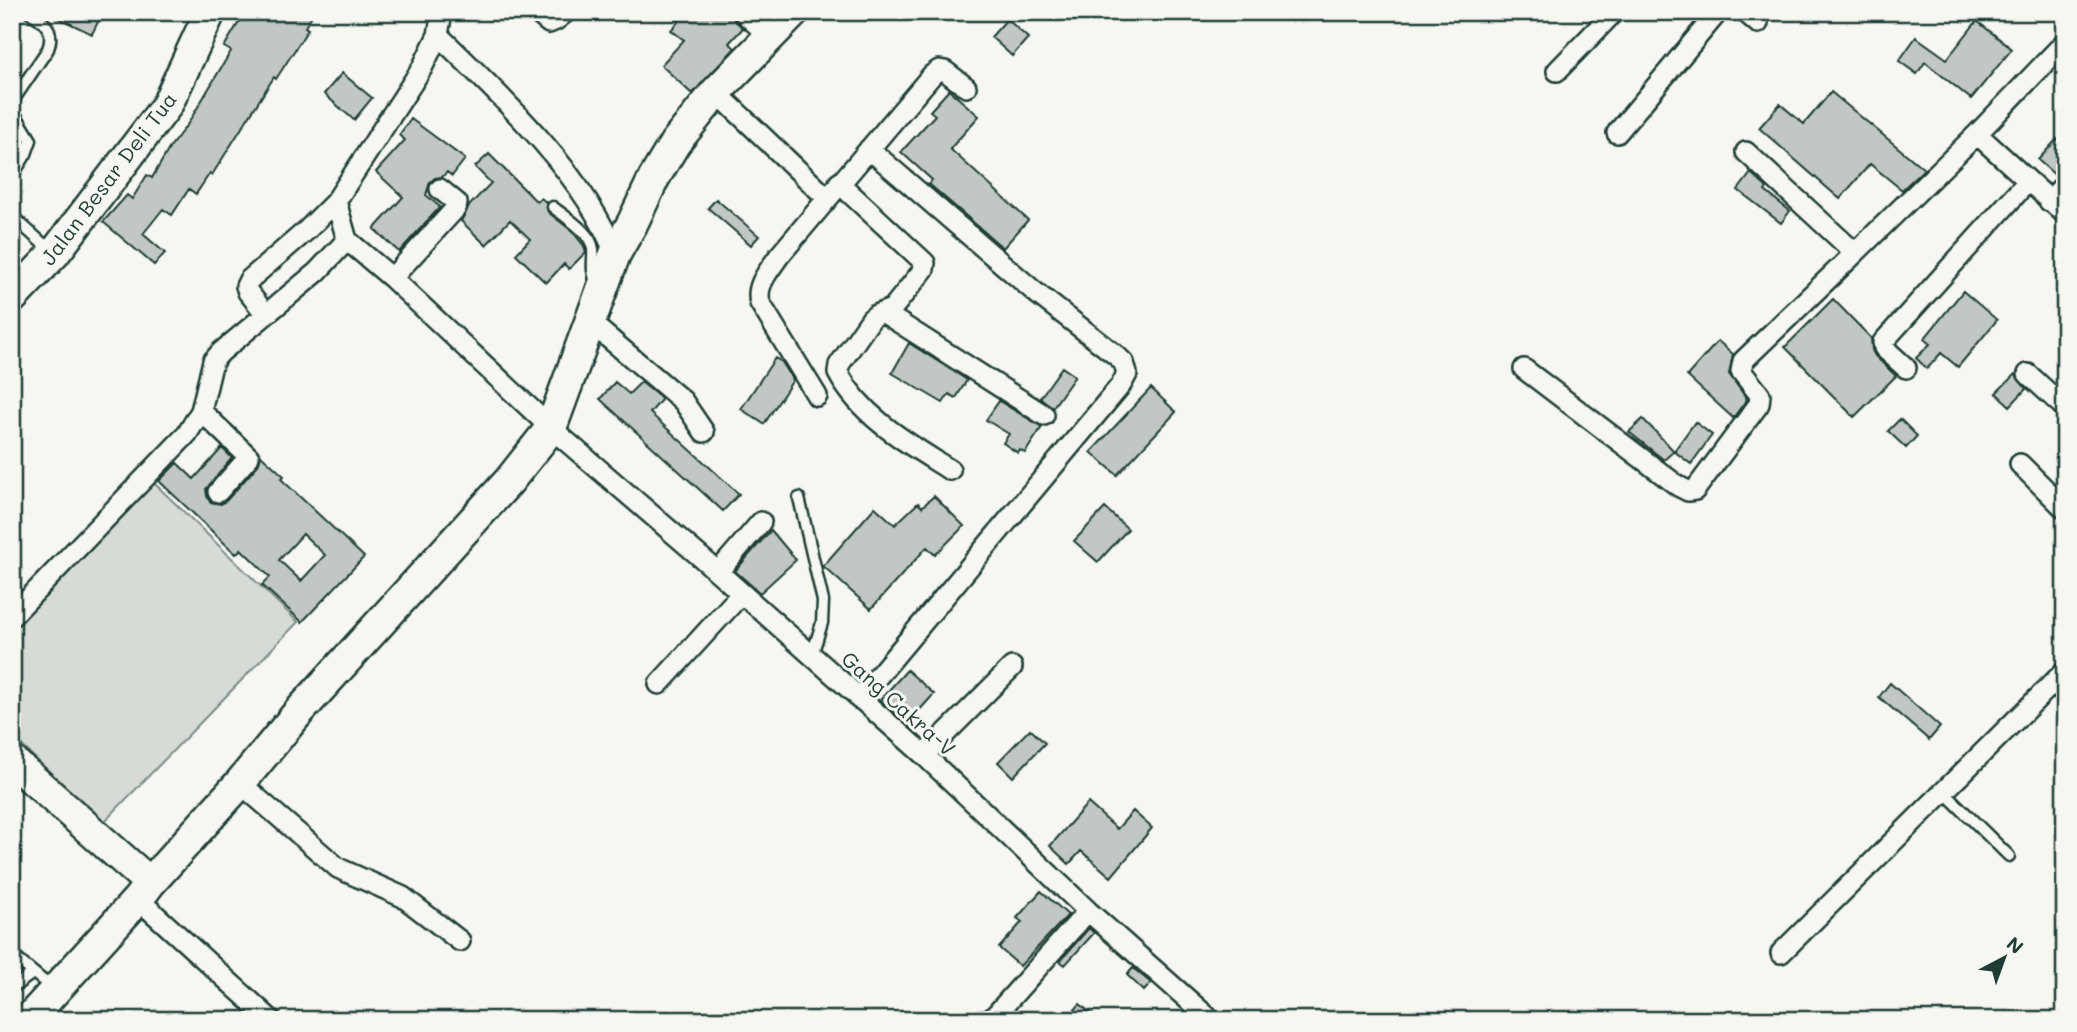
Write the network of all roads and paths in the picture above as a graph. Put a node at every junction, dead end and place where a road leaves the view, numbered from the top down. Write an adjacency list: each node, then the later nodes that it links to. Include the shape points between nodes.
1 (29, 12): 16 (lane, via 50,30 52,39)
2 (210, 12): 34 (main road, Jalan Besar Deli Tua, via 167,104)
3 (442, 12): 10 (street)
4 (536, 12): 5 (street, via 549,23)
5 (566, 12)
6 (743, 12): 11 (street)
7 (1614, 12): 13 (street)
8 (1718, 12): 18 (street)
9 (791, 13): 11 (main road)
10 (438, 35): 27 (street, via 422,68); 35 (street, via 522,120 564,171 599,220)
11 (771, 38): 15 (main road)
12 (2065, 42): 19 (street)
13 (1557, 71)
14 (966, 87): 20 (street, via 939,70)
15 (716, 92): 26 (street); 35 (main road, via 668,155)
16 (12, 102)
17 (12, 109): 22 (lane, via 31,145)
18 (1617, 133)
19 (1977, 134): 23 (street); 33 (street)
20 (869, 149): 26 (street); 64 (street, via 1116,356 1127,374)
21 (1746, 152): 33 (street)
22 (12, 176)
23 (2028, 181): 28 (street); 42 (street, via 1883,342)
24 (2065, 184): 28 (street)
25 (440, 189): 36 (street, via 457,203 456,208)
26 (833, 190): 40 (street, via 925,263 892,309); 45 (street, via 779,257 758,295)
27 (336, 201): 32 (street); 39 (street, via 249,280 248,292)
28 (2049, 201): 30 (street)
29 (553, 207): 37 (lane, via 591,243 592,270)
30 (2065, 215)
31 (12, 216): 34 (lane)
32 (347, 240): 36 (street, Gang Cakra-V); 39 (street, via 317,272)
33 (1855, 253): 43 (street, via 1743,361 1741,371 1760,395 1759,404 1695,490 1678,486)
34 (54, 254): 38 (main road, Jalan Besar Deli Tua)
35 (615, 254): 37 (main road)
36 (392, 278): 49 (street, Gang Cakra-V)
37 (601, 289): 41 (main road)
38 (12, 298)
39 (265, 313): 47 (street, via 214,361)
40 (884, 313): 48 (street); 52 (street, via 871,319 838,373 877,420)
41 (591, 323): 49 (main road); 50 (street, via 683,401)
42 (1906, 368)
43 (1524, 369)
44 (2028, 374): 46 (street)
45 (817, 396)
46 (2065, 408)
47 (201, 411): 53 (street, via 249,457); 59 (street, via 187,434)
48 (1044, 415)
49 (551, 428): 57 (street, Gang Cakra-V); 67 (main road)
50 (704, 432)
51 (2020, 464): 55 (street)
52 (950, 470)
53 (218, 492)
54 (799, 498): 60 (lane, via 823,601 822,622)
55 (2065, 509)
56 (761, 522): 57 (street)
57 (719, 572): 58 (street, Gang Cakra-V)
58 (742, 593): 60 (street, Gang Cakra-V); 63 (street)
59 (12, 616)
60 (811, 655): 64 (street, Gang Cakra-V)
61 (1012, 667): 65 (street)
62 (2065, 671): 68 (street)
63 (659, 684)
64 (859, 699): 65 (street, Gang Cakra-V)
65 (924, 755): 71 (street, Gang Cakra-V)
66 (12, 761): 70 (main road)
67 (240, 783): 70 (main road); 72 (street, via 338,868 403,897)
68 (1943, 792): 69 (lane); 73 (street)
69 (2009, 856)
70 (144, 891): 75 (main road); 78 (street)
71 (1088, 911): 79 (street); 80 (street, Gang Cakra-V)
72 (460, 941)
73 (1781, 953)
74 (12, 955): 75 (lane)
75 (43, 981): 76 (lane); 77 (main road)
76 (12, 988)
77 (33, 1018)
78 (271, 1020)
79 (991, 1020)
80 (1211, 1020)

